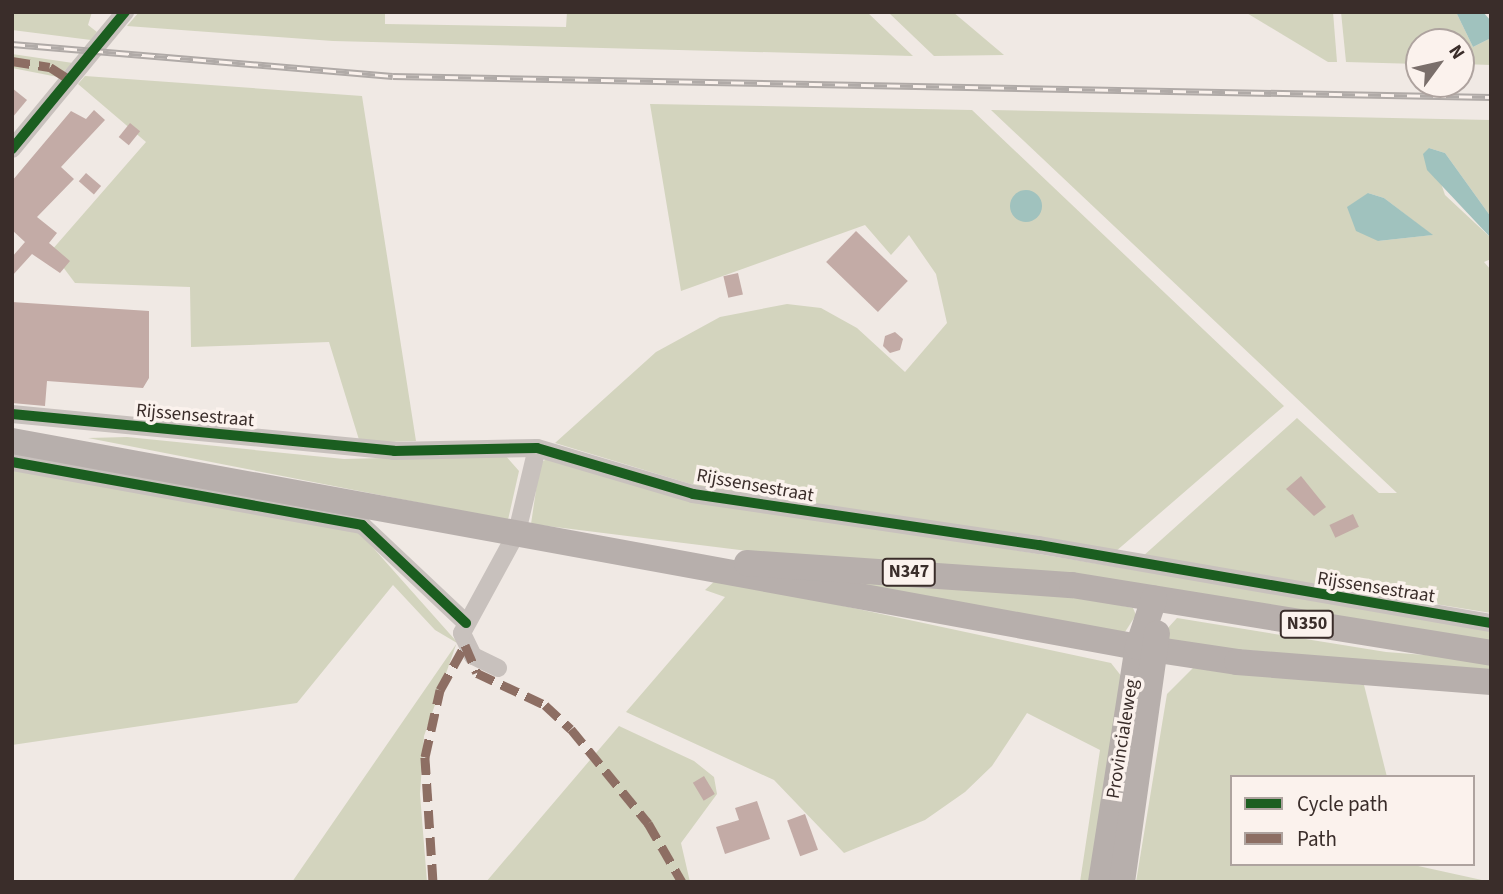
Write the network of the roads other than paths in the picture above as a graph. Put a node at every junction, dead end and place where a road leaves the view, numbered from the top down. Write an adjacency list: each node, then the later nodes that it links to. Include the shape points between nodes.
1 (124, 12): 2 (street)
2 (12, 149)
3 (12, 414): 5 (street, Rijssensestraat, via 394,451)
4 (12, 441): 7 (main road, N347)
5 (537, 448): 7 (street); 11 (street, Rijssensestraat, via 693,494 1039,545)
6 (12, 462): 10 (street, via 362,525)
7 (517, 532): 8 (main road, N347); 10 (street)
8 (662, 556): 9 (main road, N347, via 964,574); 12 (main road, N347, via 755,580)
9 (1154, 599): 12 (main road); 13 (main road, N350)
10 (466, 623): 14 (street, via 468,651)
11 (1491, 623)
12 (1148, 648): 15 (main road, N350); 16 (main road, Provincialeweg); 17 (main road, Provincialeweg)
13 (1491, 653)
14 (498, 668)
15 (1491, 682)
16 (1101, 882)
17 (1122, 882)

